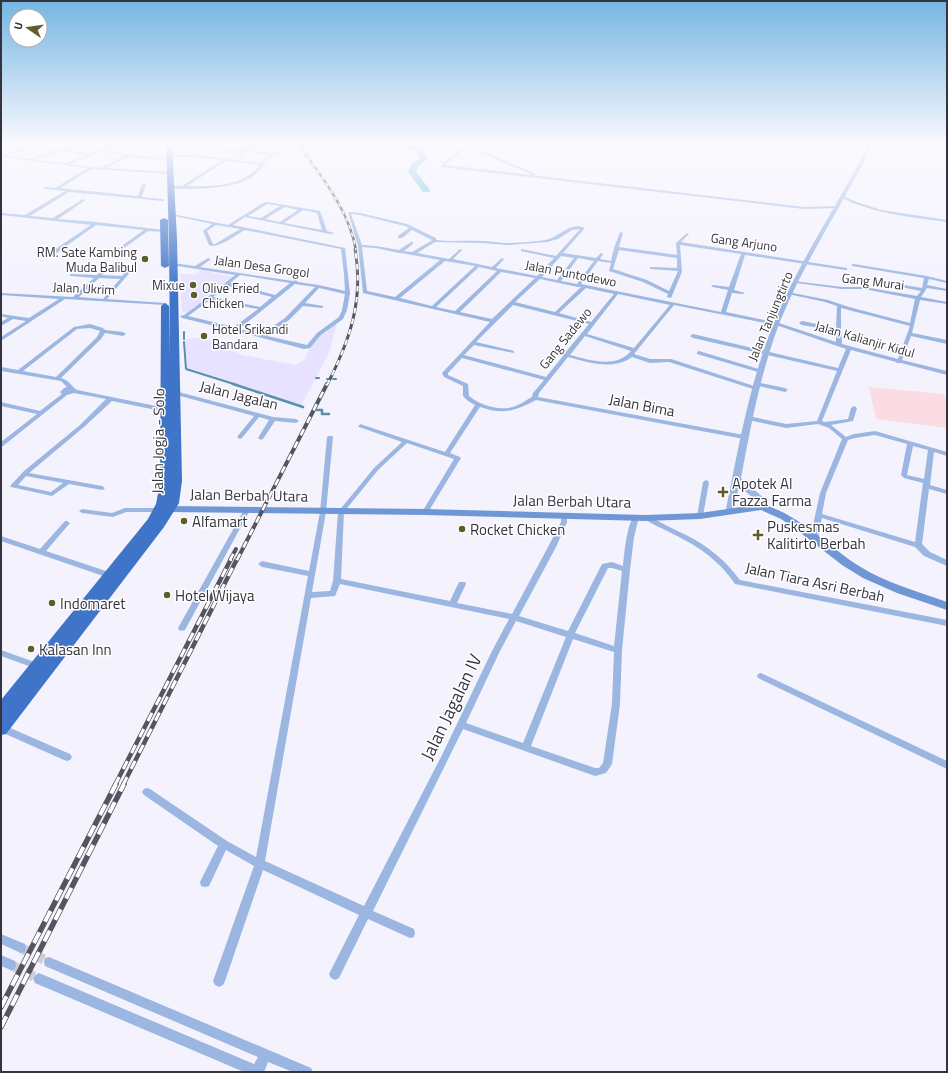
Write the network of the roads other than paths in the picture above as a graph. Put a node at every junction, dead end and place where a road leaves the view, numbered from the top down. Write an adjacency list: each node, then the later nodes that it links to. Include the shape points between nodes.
1 (63, 194): 17 (street)
2 (111, 194): 7 (street)
3 (141, 194): 7 (street)
4 (171, 194): 16 (highway, Jalan Jogja - Solo)
5 (680, 194): 12 (street, via 804,208)
6 (845, 194): 8 (street, Jalan Tanjungtirto)
7 (140, 197): 10 (street)
8 (843, 197): 12 (street, Jalan Tanjungtirto); 21 (street, via 874,210)
9 (83, 200): 19 (street)
10 (163, 204): 30 (highway)
11 (284, 206): 13 (street); 18 (street, via 265,204); 20 (street)
12 (838, 206): 58 (street, Jalan Tanjungtirto)
13 (302, 210): 15 (street); 31 (street, via 319,212)
14 (1, 214): 17 (street)
15 (294, 214): 24 (street); 26 (street)
16 (172, 215): 23 (street); 59 (highway, Jalan Jogja - Solo)
17 (27, 216): 19 (street)
18 (244, 216): 20 (street); 25 (street)
19 (55, 219): 22 (street)
20 (262, 219): 24 (street)
21 (947, 221)
22 (96, 223): 28 (street); 44 (street)
23 (216, 223): 25 (street); 29 (street, via 205,231 210,245 213,246)
24 (281, 223): 26 (street)
25 (229, 226): 29 (street)
26 (300, 226): 31 (street)
27 (412, 228): 35 (street); 36 (street); 39 (street, via 349,213)
28 (148, 229): 30 (street); 45 (street)
29 (244, 229): 90 (street, via 343,248)
30 (164, 231): 72 (highway)
31 (325, 232): 32 (street)
32 (332, 233)
33 (621, 234): 40 (street)
34 (686, 234): 38 (street)
35 (400, 237)
36 (434, 241): 46 (street); 49 (street, via 507,244 548,241 566,230 583,228)
37 (411, 243): 43 (street)
38 (678, 243): 48 (street, Gang Arjuno); 51 (street)
39 (360, 246): 43 (street, Jalan Puntodewo); 103 (street, via 365,292)
40 (616, 248): 51 (street); 57 (street)
41 (460, 250): 55 (street)
42 (523, 250): 49 (street)
43 (399, 252): 46 (street, Jalan Puntodewo)
44 (53, 253)
45 (114, 254)
46 (412, 254): 53 (street, Jalan Puntodewo)
47 (601, 254): 56 (street)
48 (743, 254): 58 (street, Gang Arjuno); 88 (street)
49 (558, 256): 50 (street); 76 (street)
50 (577, 257): 56 (street); 78 (street)
51 (679, 257): 68 (street)
52 (208, 259): 63 (street)
53 (444, 259): 55 (street, Jalan Puntodewo); 103 (street)
54 (502, 259): 65 (street)
55 (450, 260): 61 (street, Jalan Puntodewo)
56 (598, 260): 57 (street); 84 (street)
57 (612, 262): 91 (street, via 612,271 646,281)
58 (807, 263): 62 (street, Gang Arjuno); 79 (street, Jalan Tanjungtirto)
59 (173, 264): 63 (street, Jalan Desa Grogol); 119 (highway, Jalan Jogja - Solo)
60 (854, 265): 74 (street)
61 (478, 266): 65 (street, Jalan Puntodewo); 113 (street)
62 (835, 267): 66 (street, Gang Arjuno); 69 (street)
63 (195, 268): 71 (street, Jalan Desa Grogol)
64 (651, 268): 68 (street)
65 (493, 269): 67 (street, Jalan Puntodewo)
66 (845, 269)
67 (500, 270): 76 (street, Jalan Puntodewo); 115 (street)
68 (680, 270): 91 (street)
69 (831, 273)
70 (72, 275): 73 (street)
71 (238, 275): 77 (street, Jalan Desa Grogol); 81 (street)
72 (165, 276)
73 (97, 277): 75 (street); 75 (street, via 108,267 131,268); 99 (street)
74 (927, 277): 80 (street); 87 (street)
75 (124, 278): 104 (street)
76 (538, 278): 78 (street, Jalan Puntodewo); 106 (street)
77 (296, 281): 83 (street, Jalan Desa Grogol); 97 (street)
78 (558, 282): 84 (street, Jalan Puntodewo)
79 (796, 282): 93 (street, Jalan Tanjungtirto); 101 (street, Gang Murai, via 864,288)
80 (947, 282)
81 (227, 284): 97 (street); 100 (street)
82 (890, 284): 87 (street)
83 (318, 286): 90 (street, Jalan Desa Grogol); 109 (street)
84 (578, 286): 86 (street, Jalan Puntodewo)
85 (713, 286): 88 (street)
86 (584, 287): 95 (street, Jalan Puntodewo); 117 (street)
87 (924, 288): 89 (street); 101 (street)
88 (732, 290): 92 (street); 116 (street)
89 (947, 290)
90 (348, 293): 135 (street, via 341,318 308,347)
91 (670, 293): 107 (street)
92 (743, 293)
93 (790, 293): 111 (street); 127 (street, Jalan Tanjungtirto)
94 (1, 294): 96 (street, Jalan Ukrim)
95 (616, 294): 107 (street, Jalan Puntodewo); 124 (street, Gang Sadewo)
96 (8, 295): 98 (street, Jalan Ukrim); 102 (street)
97 (276, 297): 114 (street)
98 (64, 298): 99 (street, Jalan Ukrim); 122 (street)
99 (75, 298): 104 (street, Jalan Ukrim)
100 (209, 298): 114 (street); 121 (street)
101 (918, 298): 108 (street, Gang Murai); 128 (street)
102 (1, 299)
103 (396, 299): 113 (street)
104 (104, 300): 105 (street, Jalan Ukrim)
105 (165, 301): 138 (highway, Jalan Jogja - Solo)
106 (512, 303): 117 (street); 123 (street)
107 (666, 303): 110 (street, Jalan Puntodewo)
108 (947, 303)
109 (301, 304): 112 (street); 135 (street, via 287,319)
110 (673, 304): 116 (street, Jalan Puntodewo); 143 (street)
111 (839, 306): 128 (street); 130 (street)
112 (320, 307)
113 (433, 307): 115 (street)
114 (260, 308): 129 (street)
115 (456, 313): 123 (street)
116 (723, 313): 127 (street, Jalan Puntodewo)
117 (556, 314): 124 (street)
118 (1, 315): 120 (street)
119 (174, 316): 121 (street); 138 (highway, Jalan Jogja - Solo)
120 (12, 317): 122 (street); 126 (street)
121 (184, 317): 129 (street)
122 (30, 320): 137 (street)
123 (493, 321): 140 (street)
124 (592, 323): 133 (street, Gang Sadewo)
125 (802, 323): 130 (street)
126 (1, 324)
127 (777, 324): 141 (street, Jalan Kalianjir Kidul); 146 (street, Jalan Tanjungtirto)
128 (912, 325): 134 (street)
129 (234, 330): 135 (street)
130 (838, 330): 141 (street)
131 (102, 331): 132 (street); 154 (street, via 90,326 76,328); 156 (street, via 99,338)
132 (123, 334)
133 (583, 334): 143 (street); 147 (street, Gang Sadewo)
134 (910, 334): 139 (street); 150 (street)
135 (263, 336)
136 (694, 336): 146 (street)
137 (1, 339)
138 (170, 342): 161 (highway, Jalan Jogja - Solo); 168 (highway, Jalan Jogja - Solo)
139 (947, 342)
140 (473, 343): 144 (street); 149 (street)
141 (839, 345): 142 (street, Jalan Kalianjir Kidul)
142 (849, 348): 150 (street, Jalan Kalianjir Kidul); 152 (street)
143 (635, 350): 148 (street)
144 (512, 352)
145 (699, 353): 153 (street)
146 (766, 353): 152 (street); 153 (street, Jalan Tanjungtirto)
147 (565, 355): 148 (street, via 615,363 622,362); 157 (street, Gang Sadewo)
148 (631, 355): 158 (street, via 650,361 668,360)
149 (460, 356): 157 (street); 164 (street, via 445,374 466,385 466,396 470,401)
150 (900, 362): 155 (street, Jalan Kalianjir Kidul)
151 (1, 369): 154 (street)
152 (840, 370): 174 (street)
153 (760, 371): 158 (street, Jalan Tanjungtirto)
154 (19, 372): 156 (street)
155 (947, 373)
156 (56, 379): 159 (street, via 66,382)
157 (546, 379): 163 (street, Gang Sadewo)
158 (755, 386): 160 (street); 172 (street, Jalan Tanjungtirto)
159 (72, 390): 162 (street); 169 (street, via 64,391 65,394)
160 (785, 390)
161 (175, 392): 170 (street, Jalan Jagalan); 195 (highway, Jalan Jogja - Solo, via 175,495)
162 (111, 398): 168 (street); 187 (street, via 82,426)
163 (535, 398): 164 (street, via 510,409); 178 (street, Jalan Bima)
164 (479, 404): 185 (street)
165 (4, 405): 167 (street); 169 (street)
166 (854, 408): 174 (street, via 851,420)
167 (1, 409)
168 (166, 410): 195 (highway, Jalan Jogja - Solo)
169 (41, 413): 183 (street)
170 (258, 414): 171 (street, Jalan Jagalan); 176 (street)
171 (273, 418): 173 (street, Jalan Jagalan); 179 (street)
172 (748, 418): 174 (street, via 786,426); 178 (street, Jalan Tanjungtirto)
173 (296, 421)
174 (822, 423): 180 (street, via 832,427)
175 (361, 426): 181 (street)
176 (240, 437)
177 (330, 437): 198 (street)
178 (744, 437): 188 (street, Jalan Tanjungtirto)
179 (260, 438)
180 (845, 439): 182 (street, via 875,433); 202 (street, via 823,493)
181 (406, 441): 185 (street); 199 (street, via 376,469)
182 (910, 444): 184 (street); 191 (street, via 904,475)
183 (1, 445)
184 (931, 450): 186 (street); 191 (street)
185 (447, 454): 200 (street, via 459,460)
186 (947, 454)
187 (24, 474): 190 (street); 190 (street, via 13,487 52,494)
188 (736, 479): 194 (street, via 764,503); 201 (street, Jalan Tanjungtirto)
189 (706, 482): 204 (street)
190 (67, 483): 192 (street)
191 (927, 484): 193 (street); 210 (street)
192 (102, 488)
193 (947, 492)
194 (766, 508): 201 (main road, Jalan Berbah Utara, via 756,507); 209 (main road, via 792,522)
195 (165, 509): 196 (main road, Jalan Berbah Utara); 197 (street, via 125,510 113,515); 215 (highway, Jalan Jogja - Solo); 232 (highway, Jalan Jogja - Solo, via 160,524)
196 (247, 510): 198 (main road, Jalan Berbah Utara); 224 (street)
197 (82, 511)
198 (323, 512): 199 (main road, Jalan Berbah Utara); 216 (street)
199 (341, 512): 200 (main road, Jalan Berbah Utara); 217 (street)
200 (425, 512): 203 (main road, Jalan Berbah Utara)
201 (731, 512): 204 (main road, Jalan Berbah Utara)
202 (819, 515): 209 (street); 210 (street)
203 (564, 516): 205 (main road, Jalan Berbah Utara); 222 (street, Jalan Jagalan IV, via 564,522)
204 (700, 516): 206 (main road, Jalan Berbah Utara)
205 (636, 517): 206 (main road, Jalan Berbah Utara); 214 (street, via 630,538)
206 (648, 518): 223 (street, Jalan Tiara Asri Berbah, via 713,554 738,582)
207 (67, 523): 211 (street)
208 (1, 538): 211 (street)
209 (814, 539): 221 (main road, via 866,575)
210 (918, 545): 212 (street, via 927,554)
211 (41, 552): 215 (street)
212 (947, 563)
213 (262, 564): 216 (street)
214 (626, 570): 225 (street, via 612,565 605,566); 226 (street)
215 (109, 574): 228 (highway, Jalan Jogja - Solo)
216 (312, 574): 219 (street)
217 (337, 581): 219 (street, via 332,594); 220 (street)
218 (462, 584): 220 (street)
219 (308, 595): 238 (street)
220 (453, 604): 222 (street)
221 (947, 606)
222 (514, 617): 225 (street); 231 (street, Jalan Jagalan IV)
223 (947, 623)
224 (182, 628)
225 (571, 634): 226 (street); 233 (street)
226 (618, 650): 233 (street, via 616,704 607,764 604,769 595,772)
227 (1, 653): 228 (street)
228 (37, 666): 230 (highway, Jalan Jogja - Solo)
229 (761, 676): 235 (street)
230 (1, 711)
231 (461, 725): 233 (street); 240 (street, Jalan Jagalan IV)
232 (1, 729): 234 (street)
233 (526, 747)
234 (67, 756)
235 (947, 765)
236 (147, 792): 237 (street)
237 (224, 844): 238 (street); 239 (street)
238 (260, 864): 240 (street); 249 (street)
239 (205, 882)
240 (367, 913): 241 (street); 247 (street, Jalan Jagalan IV)
241 (410, 933)
242 (1, 939): 243 (street)
243 (21, 948)
244 (1, 960): 246 (street)
245 (49, 962): 250 (street)
246 (12, 965)
247 (335, 974)
248 (39, 978): 251 (street)
249 (219, 981)
250 (266, 1054): 251 (street); 252 (street)
251 (258, 1072)
252 (307, 1072)

